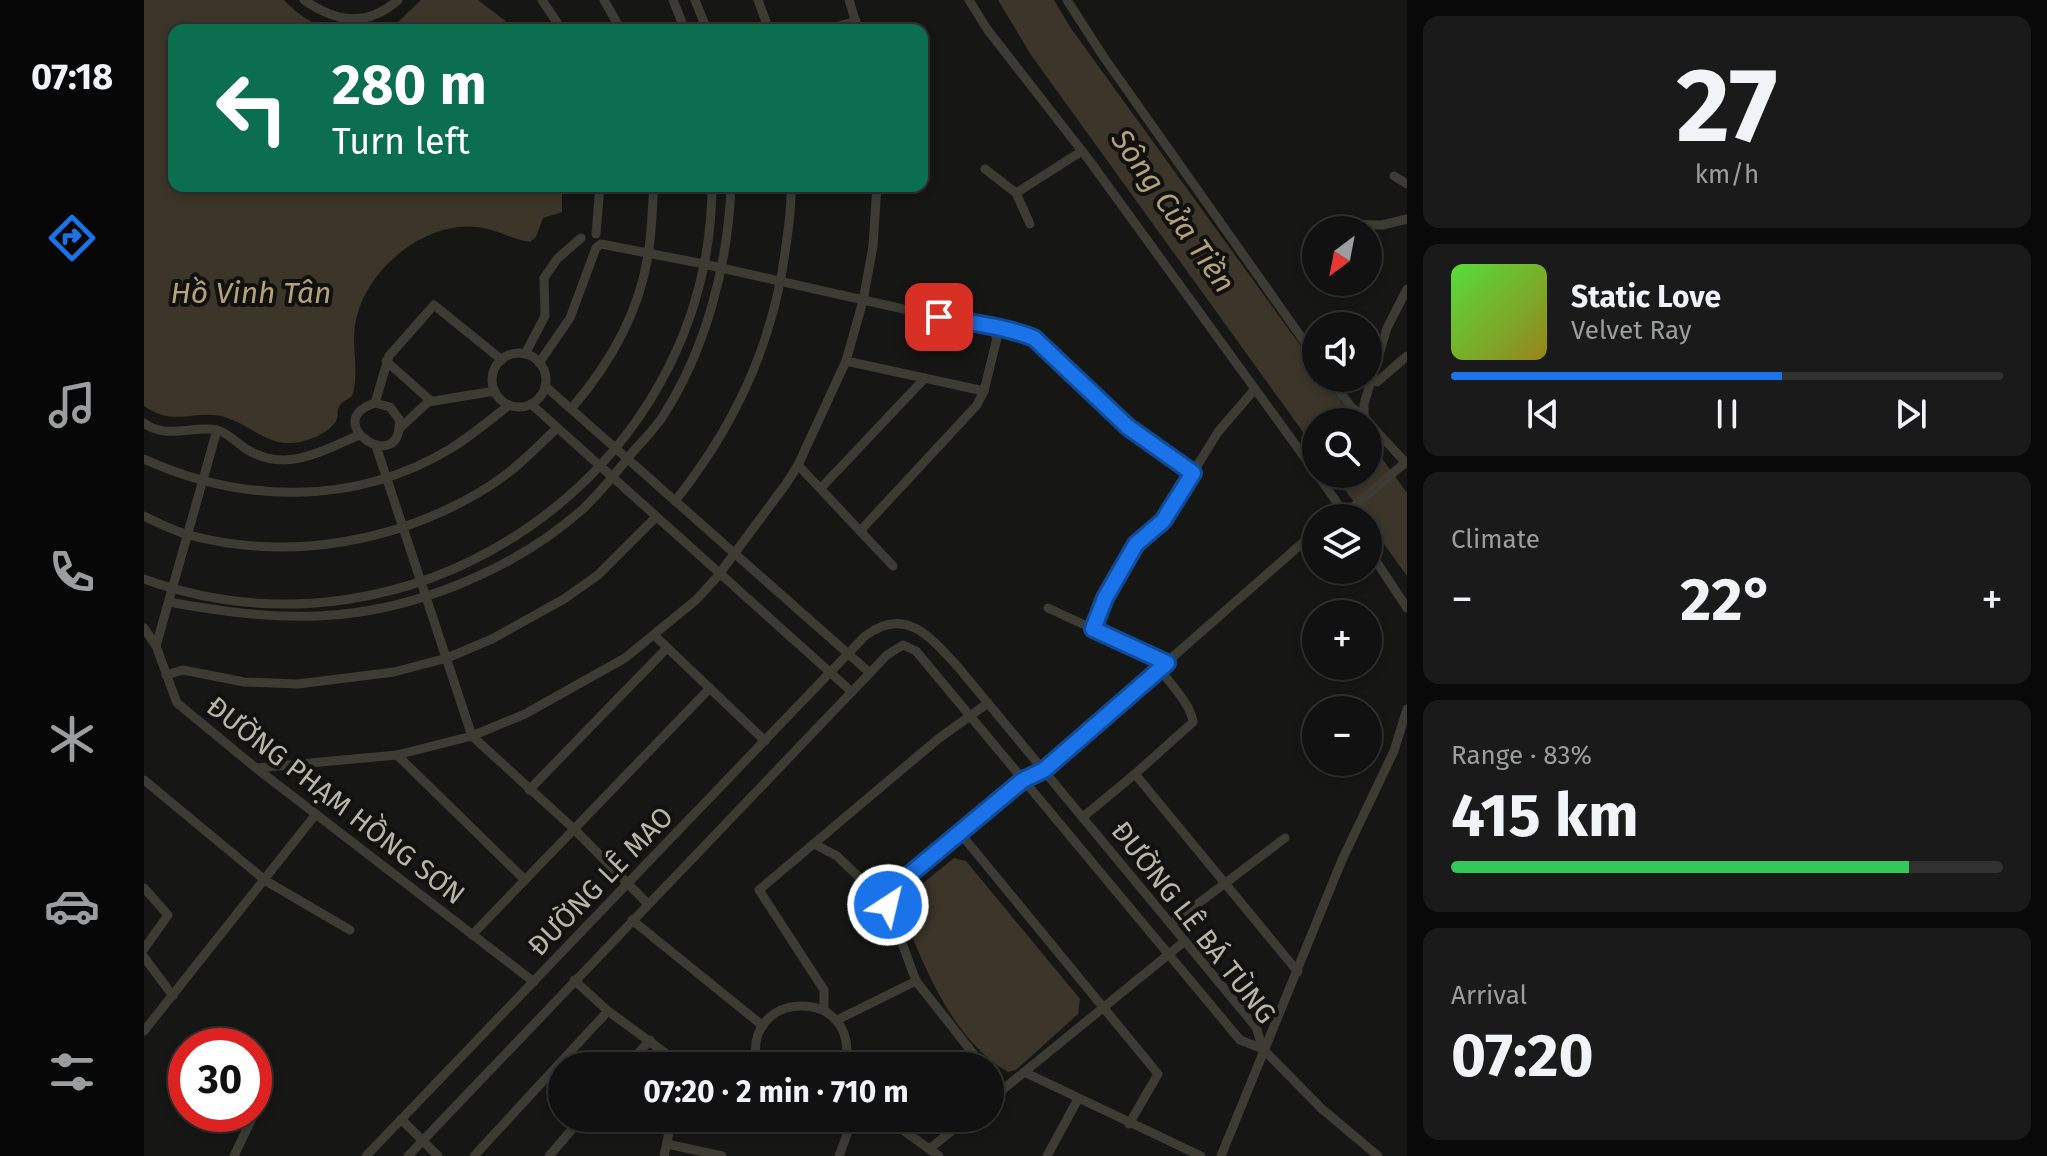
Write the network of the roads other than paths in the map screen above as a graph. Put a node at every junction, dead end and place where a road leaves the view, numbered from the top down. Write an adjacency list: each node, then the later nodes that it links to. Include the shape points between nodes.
1 (304, 0): 2 (street, via 324,14 350,20 374,16)
2 (398, 0)
3 (542, 0): 11 (street)
4 (604, 0): 12 (street)
5 (673, 0): 13 (street)
6 (695, 0): 14 (street)
7 (758, 0): 15 (street)
8 (849, 0): 16 (street)
9 (969, 0): 17 (street)
10 (1067, 0): 40 (street)
11 (558, 24)
12 (618, 24)
13 (683, 24)
14 (705, 24)
15 (767, 24)
16 (856, 24)
17 (1082, 151): 27 (street); 50 (street)
18 (985, 169): 27 (street)
19 (1394, 176): 20 (street)
20 (1407, 184)
21 (600, 192): 31 (street)
22 (653, 192): 33 (street)
23 (712, 192): 34 (street)
24 (731, 192): 35 (street)
25 (791, 192): 36 (street)
26 (877, 192): 38 (street)
27 (1016, 193): 29 (street)
28 (1407, 219): 30 (street)
29 (1030, 224)
30 (1382, 225)
31 (596, 234)
32 (581, 238): 41 (street, via 544,278 545,316)
33 (648, 254): 34 (street); 46 (street, via 598,246 570,318); 60 (street, via 626,327)
34 (704, 264): 35 (street); 68 (street, via 694,305 661,383)
35 (722, 268): 36 (street); 71 (street, via 698,347 663,417)
36 (781, 283): 38 (street); 80 (street, via 749,385 715,447)
37 (1407, 289): 59 (street, via 1387,328)
38 (863, 301): 39 (street); 45 (street)
39 (992, 329): 52 (street, via 997,338); 75 (street, via 1034,338 1128,427)
40 (1302, 338)
41 (525, 354): 43 (street); 46 (street)
42 (1407, 356): 48 (street)
43 (502, 360): 44 (street, via 434,305); 51 (street, via 493,375)
44 (386, 361): 54 (street); 55 (street)
45 (846, 361): 47 (street); 73 (street)
46 (539, 363): 49 (street)
47 (925, 378): 52 (street); 79 (street)
48 (1382, 378)
49 (545, 386): 56 (street); 60 (street)
50 (1255, 389): 69 (street); 75 (street, via 1218,432)
51 (495, 391): 54 (street); 57 (street)
52 (984, 391): 85 (street, via 972,411)
53 (1340, 392): 58 (street)
54 (431, 401): 63 (street)
55 (375, 403): 63 (street, via 394,410); 65 (street, via 359,415)
56 (531, 404): 57 (street); 62 (street)
57 (509, 405): 76 (street, via 450,449)
58 (1352, 408)
59 (1364, 408)
60 (571, 409): 68 (street)
61 (144, 423): 64 (street, via 164,432)
62 (557, 428): 74 (street); 84 (street, via 489,486)
63 (399, 429): 67 (street, via 390,442)
64 (217, 430): 65 (street, via 275,461 305,460); 78 (street)
65 (359, 435): 67 (street)
66 (1382, 438): 72 (street)
67 (376, 446): 76 (street)
68 (616, 449): 71 (street); 74 (street)
69 (1302, 454)
70 (144, 459): 78 (street)
71 (627, 459): 77 (street); 80 (street)
72 (1405, 464): 81 (street)
73 (798, 465): 79 (street); 88 (street)
74 (600, 466): 77 (street); 93 (street, via 559,507 517,537)
75 (1193, 473): 100 (street, via 1163,521 1136,544)
76 (388, 477): 78 (street, via 310,493 234,489); 84 (street)
77 (612, 478): 83 (street); 95 (street, via 551,532 499,565)
78 (203, 481): 86 (street)
79 (821, 488): 85 (street)
80 (675, 501): 88 (street)
81 (1357, 504)
82 (144, 516): 86 (street)
83 (656, 517): 91 (street); 107 (street, via 598,575 564,599)
84 (405, 528): 86 (street, via 309,547 250,546); 93 (street)
85 (860, 531): 89 (street)
86 (187, 535): 94 (street)
87 (1302, 543): 108 (street)
88 (734, 554): 91 (street); 106 (street)
89 (893, 566)
90 (1382, 570): 98 (street)
91 (720, 574): 101 (street); 109 (street)
92 (144, 579): 94 (street)
93 (422, 582): 94 (street, via 361,598 298,604 234,601); 95 (street)
94 (172, 588): 96 (street)
95 (427, 597): 96 (street, via 321,616 253,616); 107 (street)
96 (169, 602): 103 (street)
97 (1048, 608): 100 (street)
98 (1407, 608)
99 (144, 628): 103 (street, ĐƯỜNG PHẠM HỒNG SƠN)
100 (1093, 629): 108 (street)
101 (654, 635): 104 (street); 117 (street, via 625,658 525,714)
102 (865, 636): 106 (street, ĐƯỜNG LÊ MAO); 114 (street, ĐƯỜNG LÊ BÁ TÙNG, via 880,627 916,628)
103 (156, 646): 111 (street, ĐƯỜNG PHẠM HỒNG SƠN)
104 (667, 648): 112 (street); 125 (street)
105 (916, 651): 110 (street, ĐƯỜNG LÊ MAO, via 903,645); 116 (street, ĐƯỜNG LÊ BÁ TÙNG)
106 (848, 654): 109 (street, ĐƯỜNG LÊ MAO); 110 (street)
107 (447, 658): 111 (street, via 394,672 298,684 244,682 183,670); 117 (street)
108 (1163, 666): 121 (street); 122 (street, via 1193,721)
109 (831, 673): 113 (street); 118 (street, ĐƯỜNG LÊ MAO)
110 (870, 673): 113 (street, ĐƯỜNG LÊ MAO)
111 (166, 675): 120 (street, ĐƯỜNG PHẠM HỒNG SƠN, via 177,703)
112 (710, 688): 118 (street); 128 (street)
113 (852, 692): 137 (street, ĐƯỜNG LÊ MAO)
114 (988, 703): 116 (street); 121 (street, ĐƯỜNG LÊ BÁ TÙNG)
115 (1407, 709): 147 (street, via 1394,751 1342,860)
116 (970, 716): 124 (street, ĐƯỜNG LÊ BÁ TÙNG); 131 (street)
117 (472, 736): 119 (street); 125 (street)
118 (765, 741): 134 (street, ĐƯỜNG LÊ MAO)
119 (397, 755): 120 (street); 132 (street)
120 (256, 768): 126 (street, ĐƯỜNG PHẠM HỒNG SƠN)
121 (1044, 770): 124 (street); 127 (street, ĐƯỜNG LÊ BÁ TÙNG)
122 (1135, 774): 127 (street); 135 (street)
123 (144, 780): 133 (street)
124 (1023, 780): 129 (street); 145 (street, ĐƯỜNG LÊ BÁ TÙNG)
125 (529, 790): 128 (street)
126 (316, 814): 133 (street); 142 (street, ĐƯỜNG PHẠM HỒNG SƠN)
127 (1083, 817): 140 (street, ĐƯỜNG LÊ BÁ TÙNG)
128 (574, 829): 132 (street); 134 (street)
129 (960, 833): 138 (street, via 891,890); 152 (street)
130 (1285, 838): 135 (street)
131 (814, 844): 138 (street, via 837,856); 153 (street, via 759,890 824,990)
132 (525, 880): 142 (street)
133 (266, 881): 141 (street); 151 (street)
134 (628, 884): 137 (street); 150 (street, ĐƯỜNG LÊ MAO)
135 (1226, 885): 140 (street); 147 (street)
136 (144, 888): 144 (street, via 168,915)
137 (648, 904): 139 (street, ĐƯỜNG LÊ MAO)
138 (888, 905): 149 (street)
139 (632, 920): 148 (street, ĐƯỜNG LÊ MAO); 156 (street)
140 (1171, 924): 143 (street, ĐƯỜNG LÊ BÁ TÙNG)
141 (350, 930)
142 (472, 935): 150 (street, ĐƯỜNG PHẠM HỒNG SƠN)
143 (1185, 941): 145 (street); 159 (street, ĐƯỜNG LÊ BÁ TÙNG, via 1256,1027)
144 (144, 949)
145 (1168, 956): 152 (street); 159 (street, ĐƯỜNG LÊ BÁ TÙNG, via 1240,1040)
146 (144, 957): 151 (street)
147 (1298, 972): 159 (street)
148 (574, 980): 154 (street); 176 (street, ĐƯỜNG LÊ MAO)
149 (916, 981): 155 (street); 164 (street)
150 (534, 982): 168 (street, ĐƯỜNG LÊ MAO)
151 (173, 996): 157 (street)
152 (1104, 1008): 165 (street); 169 (street, via 1158,1074)
153 (824, 1010): 155 (street); 156 (street, via 794,1005 779,1010)
154 (608, 1011): 158 (street); 184 (street)
155 (837, 1020): 163 (street)
156 (763, 1026): 162 (street)
157 (145, 1028)
158 (650, 1040): 160 (street); 161 (street)
159 (1263, 1049): 193 (street); 194 (street)
160 (639, 1052)
161 (665, 1052)
162 (756, 1052)
163 (847, 1052)
164 (972, 1052)
165 (1024, 1072): 166 (street); 167 (street)
166 (1004, 1088)
167 (1078, 1099): 169 (street); 191 (street)
168 (401, 1119): 176 (street); 181 (street, ĐƯỜNG LÊ MAO)
169 (1129, 1124): 192 (street)
170 (245, 1132): 180 (street)
171 (570, 1132): 185 (street)
172 (669, 1132): 178 (street)
173 (848, 1132): 188 (street)
174 (906, 1132): 177 (street)
175 (950, 1132): 179 (street)
176 (423, 1141): 182 (street, ĐƯỜNG LÊ MAO); 183 (street)
177 (920, 1142): 179 (street); 189 (street)
178 (667, 1144): 186 (street); 187 (street)
179 (929, 1149): 190 (street)
180 (234, 1156)
181 (366, 1156)
182 (408, 1156)
183 (438, 1156)
184 (474, 1156)
185 (549, 1156)
186 (664, 1156)
187 (722, 1156)
188 (839, 1156)
189 (917, 1156)
190 (939, 1156)
191 (1047, 1156)
192 (1201, 1156)
193 (1221, 1156)
194 (1377, 1156)

